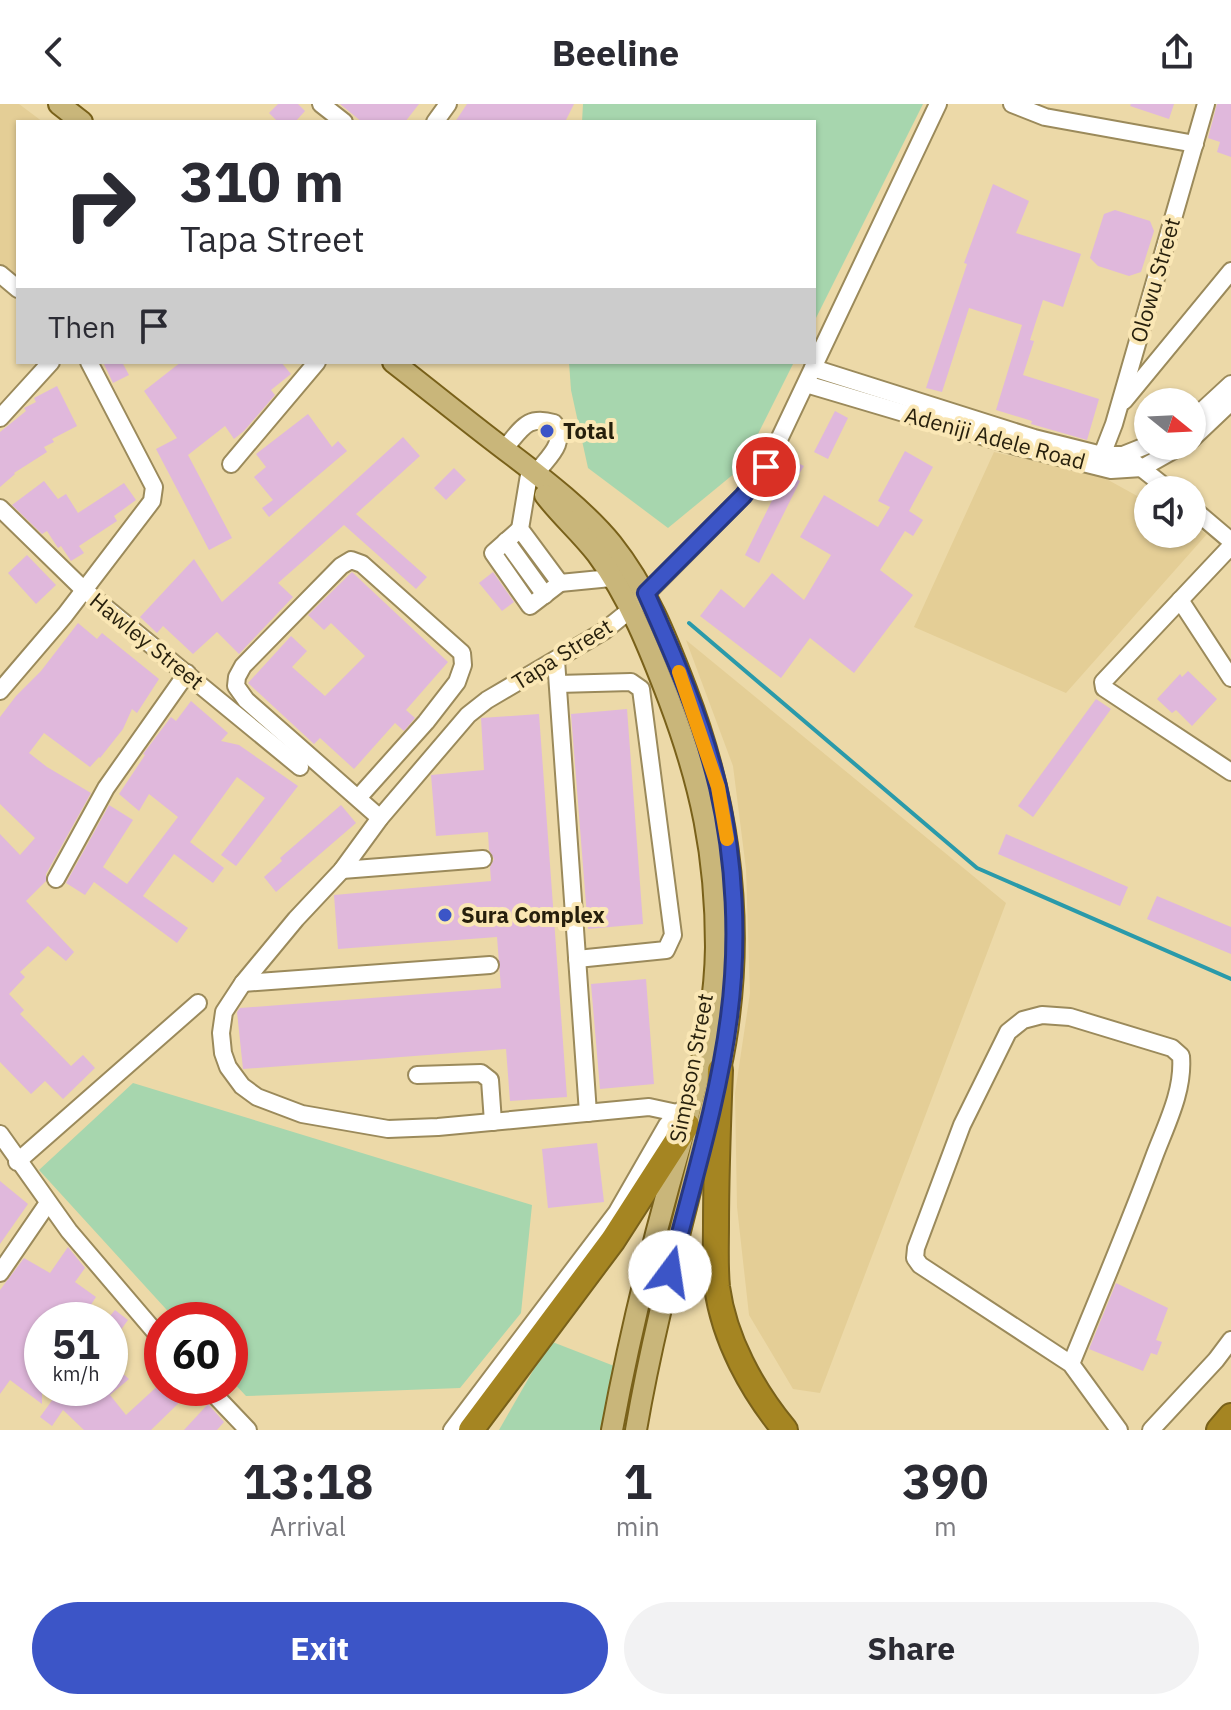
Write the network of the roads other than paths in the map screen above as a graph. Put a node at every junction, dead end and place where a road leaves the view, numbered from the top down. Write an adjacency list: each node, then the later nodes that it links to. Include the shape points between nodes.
1 (59, 104): 6 (main road)
2 (321, 104): 7 (street)
3 (938, 104): 12 (street, Tapa Street)
4 (1012, 104): 8 (street, via 1045,117)
5 (1206, 104): 8 (street, Olowu Street)
6 (79, 120)
7 (341, 120)
8 (1195, 144): 23 (street, Olowu Street)
9 (1231, 271): 23 (street)
10 (0, 274): 11 (street)
11 (16, 287)
12 (816, 362)
13 (49, 364): 24 (street)
14 (90, 364): 41 (street, via 154,487 152,501)
15 (315, 364): 31 (street)
16 (396, 364): 27 (main road)
17 (815, 364): 18 (street, Tapa Street)
18 (813, 368): 19 (street, Tapa Street); 28 (street, Adeniji Adele Road)
19 (806, 384): 32 (street, Adeniji Adele Road, via 1070,460 1111,470); 42 (street, Tapa Street, via 766,467)
20 (1231, 384): 22 (street)
21 (1231, 402): 25 (street)
22 (1206, 407)
23 (1118, 408): 28 (street, Olowu Street)
24 (0, 418)
25 (1206, 426)
26 (1134, 451): 29 (street, Adeniji Adele Road)
27 (509, 453): 33 (main road); 33 (street, via 529,421 554,423 561,433 559,444)
28 (1102, 455): 29 (street, Adeniji Adele Road)
29 (1123, 455): 32 (street)
30 (1156, 460): 32 (street, Adeniji Adele Road)
31 (231, 464)
32 (1142, 468): 34 (street)
33 (533, 473): 37 (street); 39 (main road); 42 (main road, Simpson Street, via 610,542)
34 (1152, 476)
35 (0, 508): 41 (street, Hawley Street)
36 (1206, 521): 38 (street)
37 (520, 529): 40 (street); 40 (street, via 493,553 530,606)
38 (1231, 544): 43 (street)
39 (611, 578): 40 (street); 44 (main road)
40 (560, 583)
41 (83, 589): 46 (street, Hawley Street); 49 (street)
42 (646, 593): 44 (street, Tapa Street); 61 (main road, Simpson Street, via 694,711 718,787 727,840 734,936)
43 (1180, 600): 47 (street); 51 (street, via 1106,677 1104,688)
44 (630, 610): 45 (street, Tapa Street); 64 (main road, via 685,743 704,809 714,877 716,950 708,1026)
45 (556, 660): 48 (street); 53 (street, Tapa Street, via 468,715)
46 (187, 673): 50 (street, Hawley Street); 56 (street, via 106,788)
47 (1231, 678)
48 (558, 684): 57 (street); 57 (street, via 631,682 641,689 673,935 666,950)
49 (0, 691)
50 (300, 767)
51 (1231, 772)
52 (358, 798): 52 (street, via 444,699 463,665 462,653 434,626 351,560 243,666 236,686); 53 (street)
53 (380, 818): 55 (street, Tapa Street)
54 (483, 859): 55 (street)
55 (342, 870): 59 (street, Tapa Street)
56 (56, 879)
57 (577, 959): 63 (street)
58 (490, 965): 59 (street)
59 (243, 983): 65 (street, Tapa Street, via 224,1012 223,1053 242,1086 257,1097 302,1114 366,1127)
60 (198, 1003): 67 (street)
61 (720, 1070): 78 (main road, Simpson Street); 79 (highway, via 717,1287 744,1367)
62 (417, 1075): 65 (street, via 487,1075)
63 (588, 1113): 64 (street, Tapa Street, via 649,1107); 65 (street, Tapa Street)
64 (685, 1114): 75 (street, via 653,1148 617,1212); 76 (highway, via 613,1240); 77 (main road)
65 (493, 1122)
66 (0, 1134): 67 (street)
67 (17, 1162): 68 (street)
68 (48, 1203): 69 (street); 70 (street)
69 (0, 1273)
70 (144, 1319)
71 (1231, 1340): 81 (street)
72 (1071, 1364): 72 (street, via 915,1258 962,1125 1008,1032 1023,1020 1042,1015 1070,1017 1172,1048 1181,1056 1183,1072); 80 (street)
73 (225, 1406): 74 (street)
74 (248, 1430)
75 (452, 1430)
76 (471, 1430)
77 (612, 1430)
78 (636, 1430)
79 (785, 1430)
80 (1119, 1430)
81 (1151, 1430)

